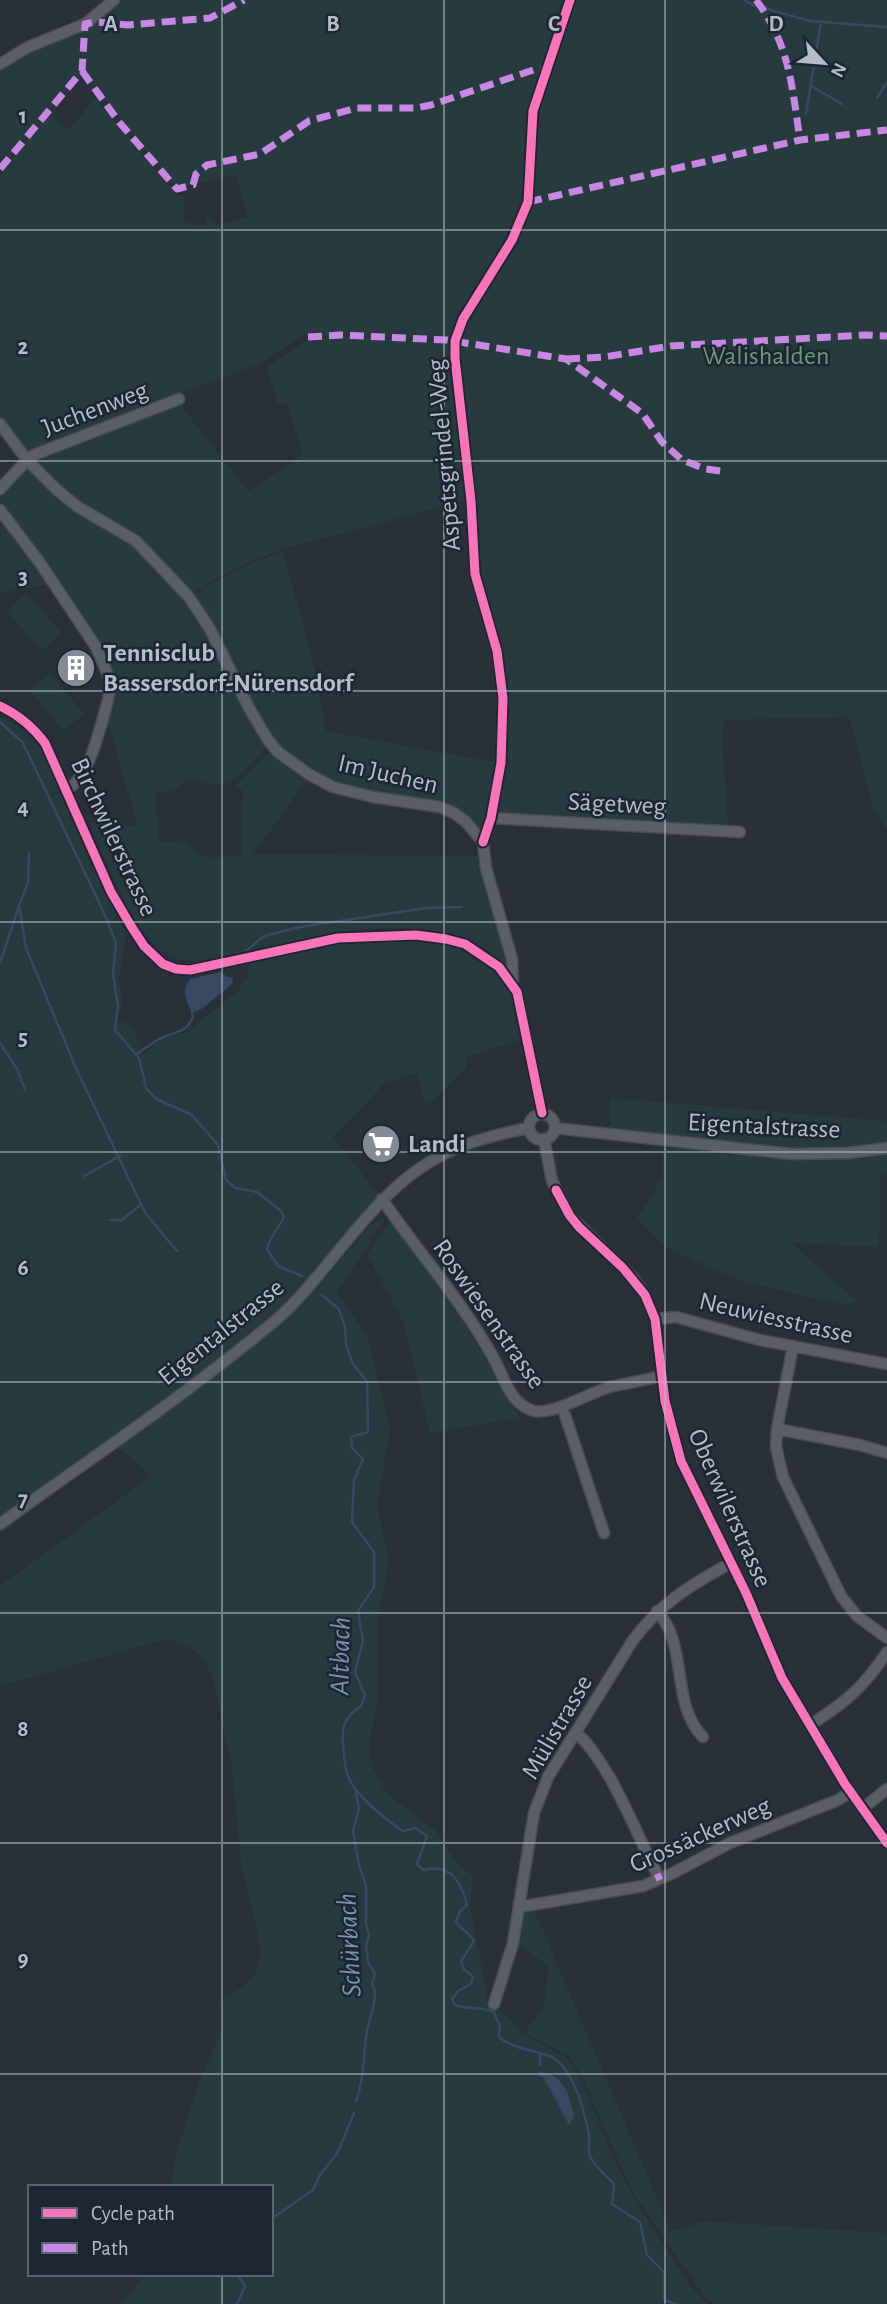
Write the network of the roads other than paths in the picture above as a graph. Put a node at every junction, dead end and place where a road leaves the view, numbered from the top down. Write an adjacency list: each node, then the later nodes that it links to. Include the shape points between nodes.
1 (114, 0): 3 (street, via 85,24)
2 (570, 0): 11 (street, Aspetsgrindel-Weg, via 533,111 528,202 512,240 463,319 455,341 475,574 497,651 503,698 501,763)
3 (0, 64)
4 (179, 398): 6 (street, Juchenweg)
5 (0, 424): 6 (street, Im Juchen)
6 (27, 460): 7 (street); 13 (street, Im Juchen, via 71,502 136,541 189,597 278,752 333,787 454,813)
7 (0, 489)
8 (0, 510): 10 (street, via 96,647 108,675 108,700 85,771)
9 (0, 706): 10 (street, Birchwilerstrasse, via 35,729)
10 (66, 789): 14 (street, Birchwilerstrasse, via 111,892 144,946 170,967 197,970 338,938 415,935 465,944 499,967)
11 (491, 818): 12 (street, Sägetweg); 13 (street, Aspetsgrindel-Weg)
12 (740, 832)
13 (483, 842): 14 (street, via 512,959)
14 (513, 983): 15 (street, via 521,1002)
15 (542, 1113): 16 (street, via 531,1120); 17 (street, via 552,1118)
16 (529, 1128): 18 (street, via 533,1136); 20 (street, Eigentalstrasse, via 444,1153)
17 (555, 1128): 18 (street); 19 (street, Eigentalstrasse, via 792,1154)
18 (544, 1139): 21 (street, Oberwilerstrasse, via 552,1181 570,1216 634,1279)
19 (887, 1147)
20 (382, 1199): 25 (street, Roswiesenstrasse, via 486,1345 516,1400 534,1410); 28 (street, Eigentalstrasse, via 273,1323)
21 (655, 1319): 22 (street, Neuwiesstrasse, via 676,1317); 24 (street, Oberwilerstrasse)
22 (793, 1346): 23 (street, Neuwiesstrasse); 26 (street)
23 (887, 1364)
24 (662, 1376): 25 (street, Roswiesenstrasse, via 608,1388); 30 (street, Oberwilerstrasse, via 681,1461)
25 (562, 1406): 29 (street)
26 (777, 1429): 27 (street); 32 (street, via 783,1477 833,1583 857,1616)
27 (887, 1453)
28 (0, 1524)
29 (604, 1534)
30 (731, 1563): 31 (street, Mülistrasse); 34 (street, Oberwilerstrasse, via 782,1678)
31 (657, 1611): 35 (street, Mülistrasse, via 633,1640); 36 (street, via 669,1627 687,1708)
32 (887, 1638)
33 (887, 1653): 34 (street, via 855,1694)
34 (810, 1725): 38 (street, Oberwilerstrasse)
35 (576, 1732): 41 (street, via 599,1760); 42 (street, Mülistrasse, via 548,1777 534,1813)
36 (704, 1737)
37 (887, 1789): 39 (street)
38 (851, 1792): 39 (street, Oberwilerstrasse); 42 (street, Grossäckerweg, via 643,1886)
39 (863, 1808): 40 (street, Oberwilerstrasse)
40 (887, 1843)
41 (657, 1874)
42 (519, 1904): 43 (street, Mülistrasse, via 513,1943)
43 (494, 2004)

